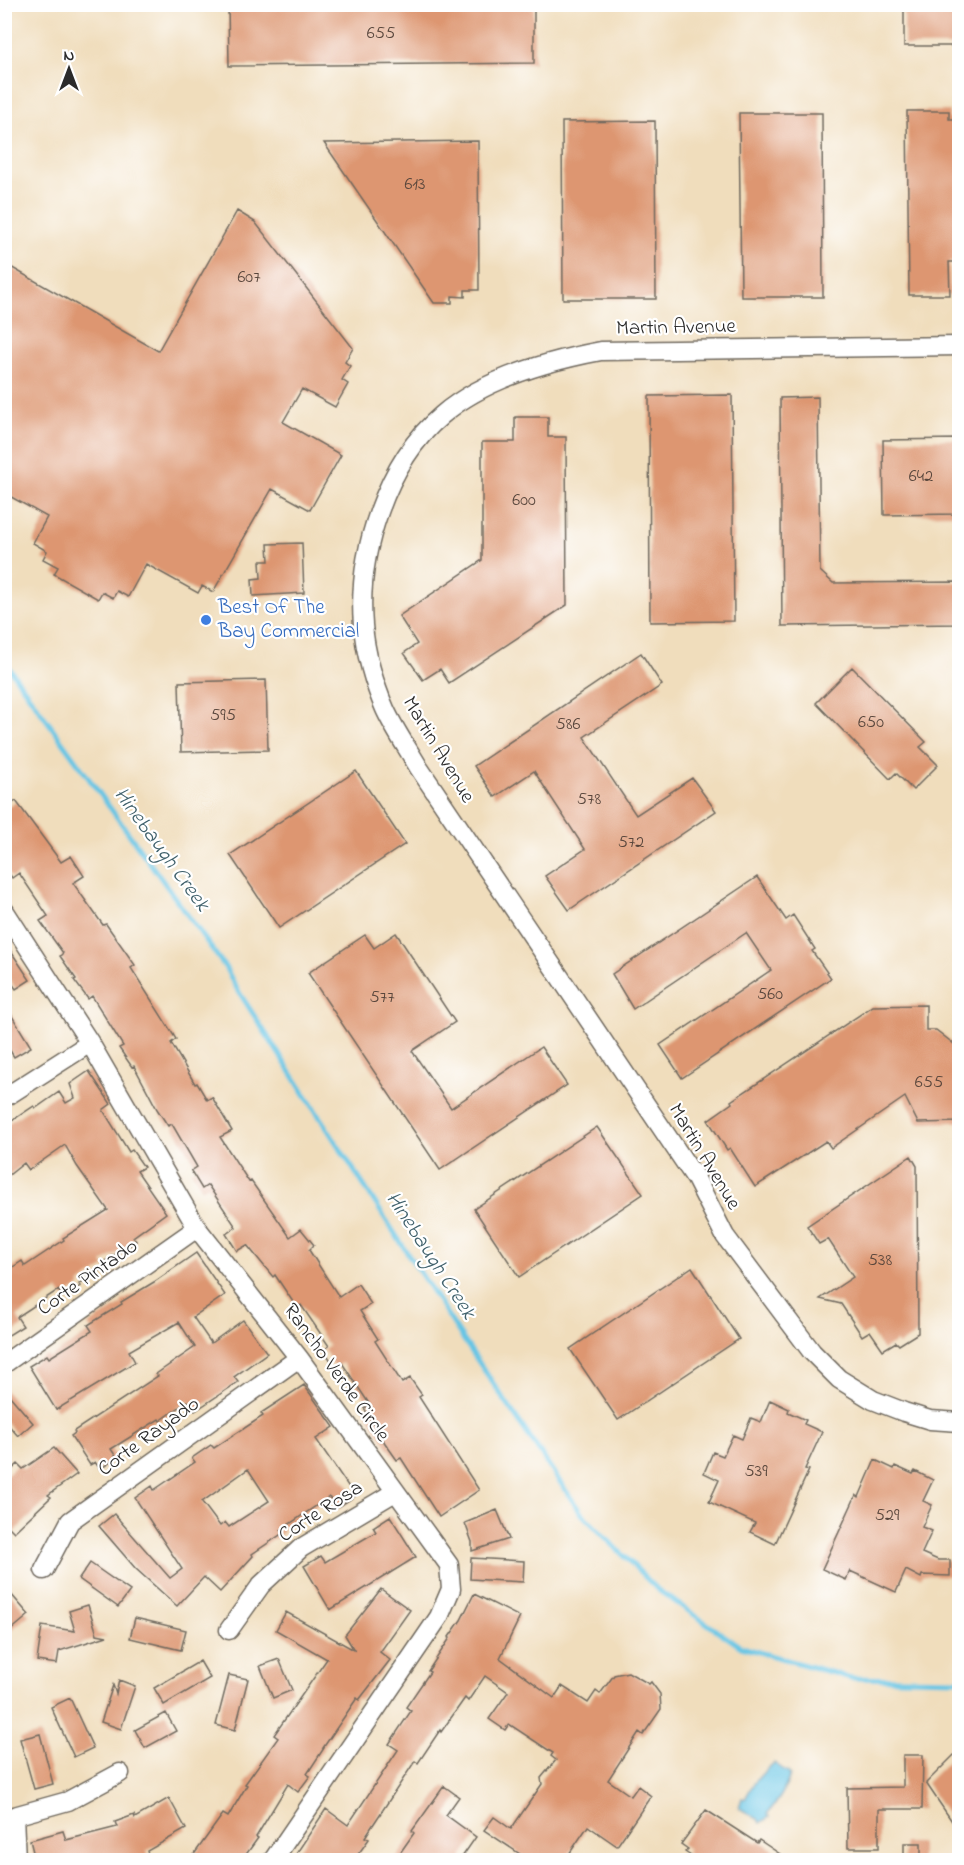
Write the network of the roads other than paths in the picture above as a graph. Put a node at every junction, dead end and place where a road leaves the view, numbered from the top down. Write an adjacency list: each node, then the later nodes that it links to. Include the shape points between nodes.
1 (960, 346): 8 (street, Martin Avenue, via 601,351 562,359 502,380 442,415 396,471 379,508 369,549 363,584 363,626 385,709 419,768 696,1179 725,1236 812,1352 840,1379 873,1400 930,1420)
2 (6, 915): 3 (street, Rancho Verde Circle)
3 (90, 1043): 4 (street); 5 (street, Rancho Verde Circle)
4 (4, 1098)
5 (197, 1228): 6 (street, Rancho Verde Circle); 7 (street, Corte Pintado)
6 (299, 1358): 9 (street, Rancho Verde Circle); 10 (street, Corte Rayado, via 70,1521)
7 (4, 1364)
8 (960, 1422)
9 (395, 1491): 11 (street, Corte Rosa, via 301,1548 261,1585); 15 (street, Rancho Verde Circle, via 449,1565 451,1589 439,1617)
10 (44, 1570)
11 (229, 1630)
12 (120, 1773): 13 (street, via 68,1800)
13 (9, 1815): 14 (street)
14 (15, 1860)
15 (273, 1860)

